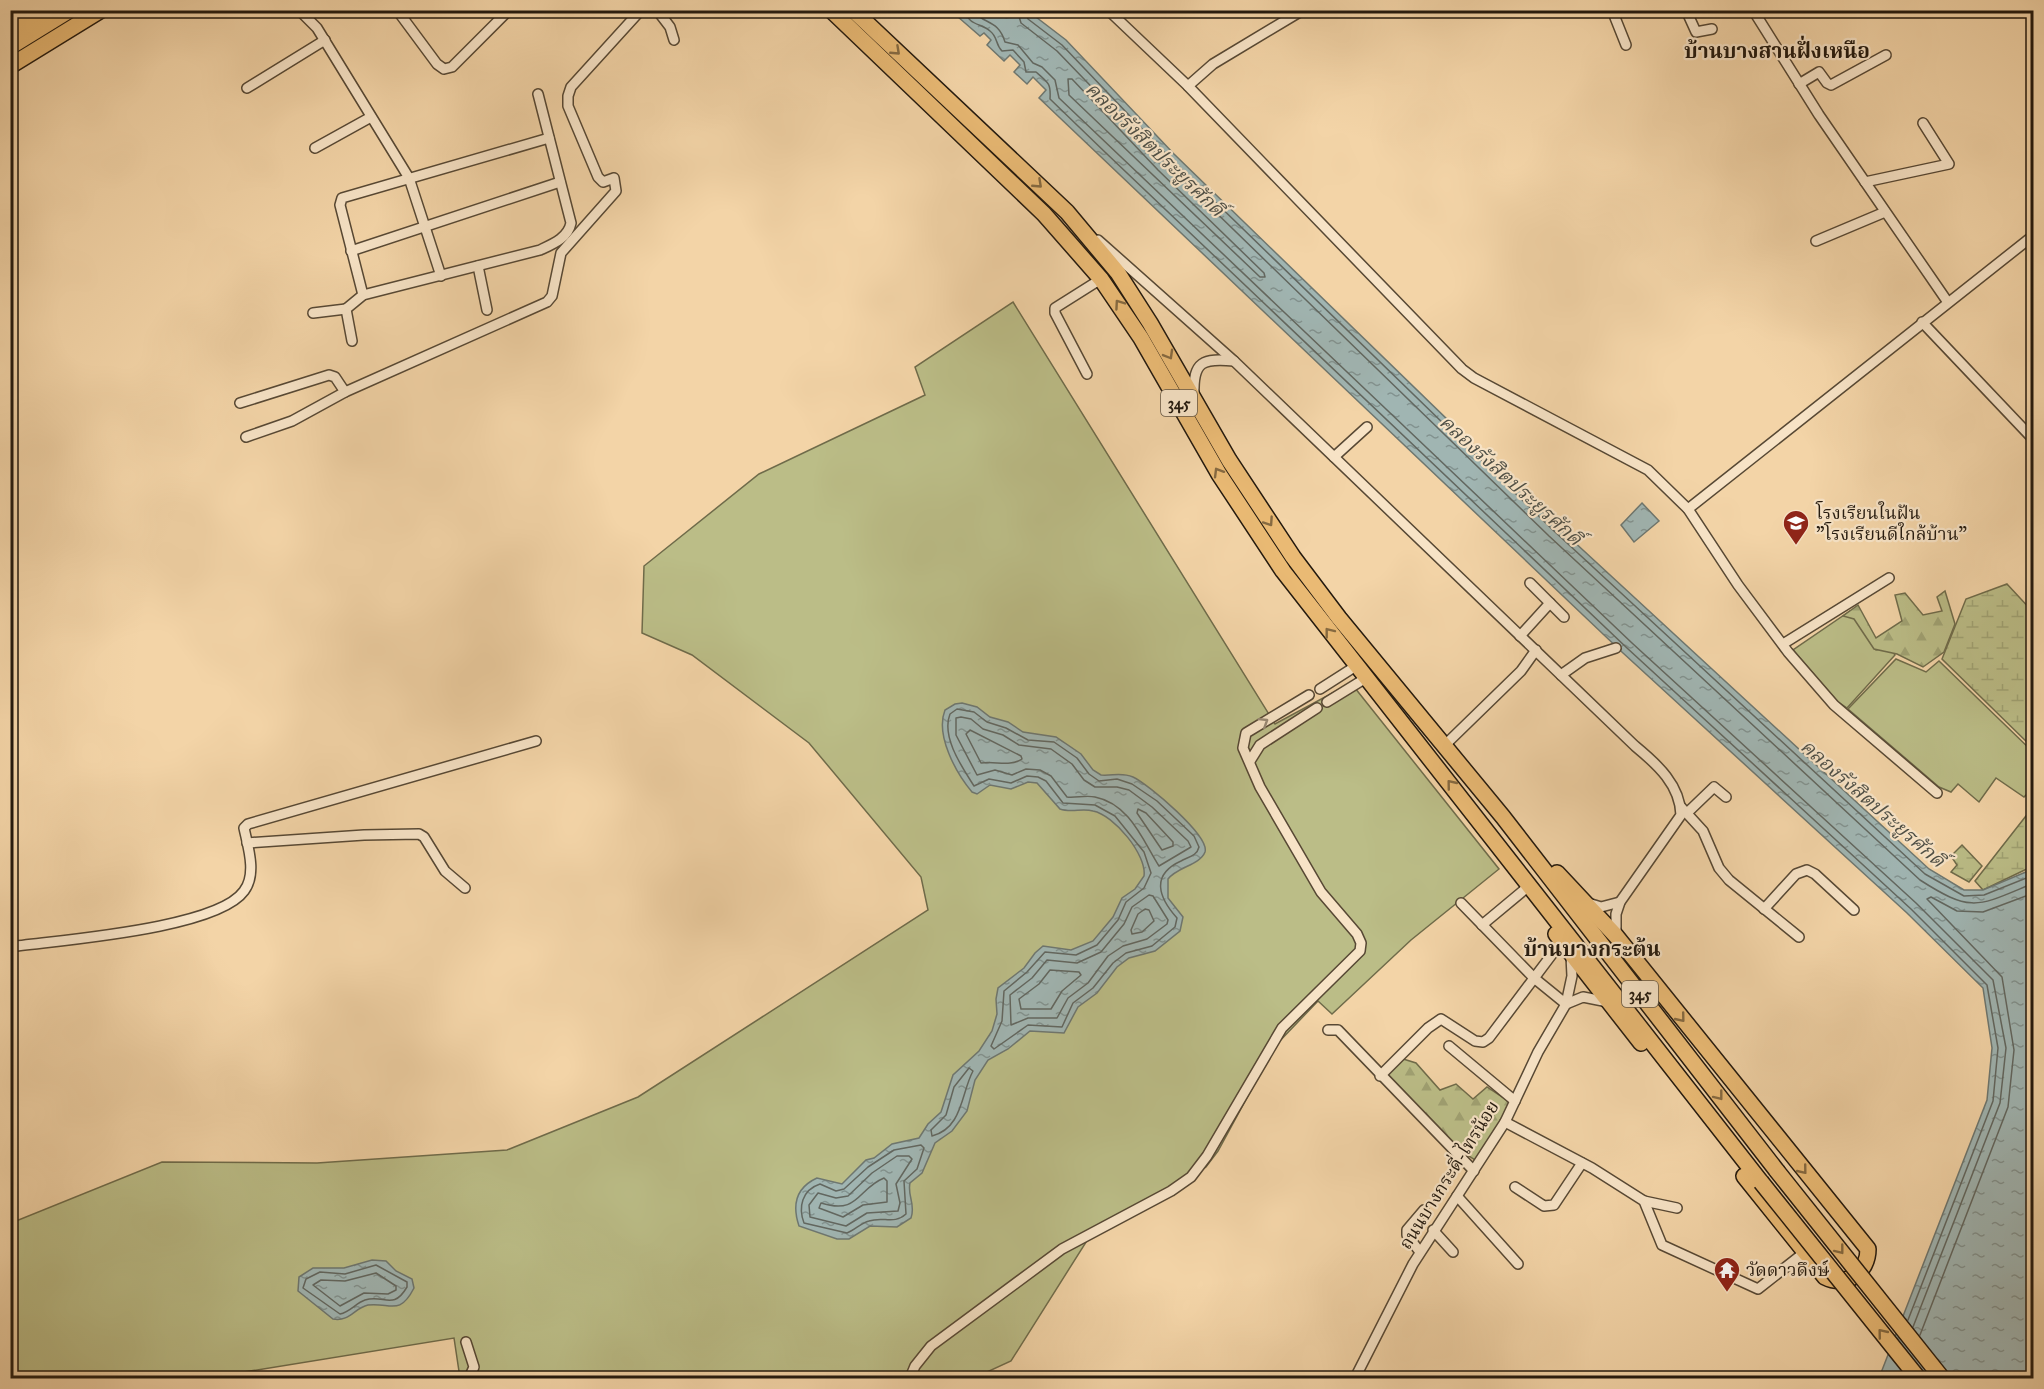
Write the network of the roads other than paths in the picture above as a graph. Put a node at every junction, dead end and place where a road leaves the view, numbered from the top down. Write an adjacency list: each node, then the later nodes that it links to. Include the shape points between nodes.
1 (70, 10): 23 (main road)
2 (84, 10): 24 (main road)
3 (101, 10): 26 (main road)
4 (299, 10): 20 (street)
5 (397, 10): 6 (street, via 444,69 452,67)
6 (509, 10)
7 (641, 10): 56 (street, via 571,87 568,96 568,106 598,177 603,182 614,178 616,191 561,253 552,296 547,302)
8 (657, 10): 21 (street)
9 (831, 10): 46 (main road, 345, via 1044,214)
10 (853, 10): 38 (main road, 345, one-way to 38)
11 (1108, 10): 28 (street)
12 (1303, 10): 28 (street, via 1213,64)
13 (1612, 10): 22 (street)
14 (1686, 10): 18 (street, via 1696,32)
15 (1753, 10): 27 (street)
16 (41, 13): 17 (main road); 19 (main road)
17 (10, 20)
18 (1712, 29)
19 (10, 32)
20 (325, 40): 29 (street); 31 (street)
21 (674, 40)
22 (1626, 45)
23 (10, 47)
24 (10, 54)
25 (1886, 55): 27 (street, via 1831,84 1819,72)
26 (10, 66)
27 (1799, 84): 37 (street)
28 (1188, 86): 63 (street, via 1462,369 1648,470)
29 (247, 88)
30 (538, 94): 33 (street)
31 (371, 117): 34 (street); 35 (street)
32 (1923, 123): 37 (street, via 1949,164)
33 (549, 138): 35 (street); 36 (street)
34 (315, 148)
35 (409, 178): 40 (street); 43 (street, via 342,198 340,205)
36 (560, 182): 40 (street); 44 (street, via 570,230 540,250)
37 (1865, 182): 39 (street)
38 (1067, 212): 54 (street); 57 (main road, 345, one-way to 57, via 1134,296)
39 (1884, 212): 42 (street); 48 (street)
40 (426, 228): 43 (street); 45 (street)
41 (2032, 236): 48 (street)
42 (1816, 241)
43 (351, 250): 47 (street)
44 (478, 266): 45 (street); 50 (street)
45 (441, 276): 47 (street)
46 (1101, 279): 55 (street, via 1055,308); 72 (main road, 345, one-way to 46, via 1247,518 1142,338)
47 (363, 295): 49 (street)
48 (1947, 301): 52 (street)
49 (346, 309): 51 (street); 53 (street)
50 (487, 310)
51 (313, 313)
52 (1922, 322): 61 (street); 63 (street)
53 (352, 341)
54 (1234, 362): 57 (street, via 1207,360 1197,368); 62 (street)
55 (1087, 374)
56 (345, 392): 58 (street, via 329,375); 60 (street, via 291,422)
57 (1194, 399): 79 (main road, 345, one-way to 79, via 1293,557 1339,618)
58 (240, 403)
59 (1367, 427): 62 (street)
60 (246, 437)
61 (2034, 440)
62 (1334, 457): 68 (street)
63 (1688, 510): 69 (street)
64 (1888, 578): 69 (street)
65 (1530, 583): 66 (street)
66 (1550, 603): 67 (street); 68 (street)
67 (1564, 617)
68 (1520, 636): 71 (street)
69 (1783, 644): 81 (street, via 1834,705)
70 (1616, 648): 73 (street, via 1585,658)
71 (1536, 650): 73 (street); 79 (street, via 1521,671)
72 (1361, 672): 74 (street); 76 (street); 85 (main road, 345, one-way to 72)
73 (1561, 675): 83 (street, via 1657,764)
74 (1320, 689)
75 (1309, 695): 80 (street, one-way to 75, via 1243,748 1246,733)
76 (1327, 702)
77 (1317, 708): 80 (street, via 1260,746)
78 (536, 741): 86 (street, via 248,824 244,828)
79 (1446, 744): 84 (main road, 345)
80 (1250, 761): 121 (street, via 1260,787 1313,880 1357,934 1360,951 1282,1028 1191,1177 1062,1249 931,1346)
81 (1937, 793)
82 (1726, 796): 83 (street, via 1714,787)
83 (1684, 810): 90 (street); 92 (street, via 1703,831 1719,868)
84 (1503, 817): 89 (main road); 124 (main road, 345, one-way to 124, bridge)
85 (1488, 830): 88 (main road); 123 (main road, 345, one-way to 85, bridge)
86 (247, 843): 87 (street, via 418,834 424,837 445,871); 97 (street, via 251,869 244,892 210,912 177,924)
87 (465, 888)
88 (1524, 890): 94 (street); 98 (main road)
89 (1578, 894): 90 (street, via 1601,907); 95 (main road)
90 (1620, 902): 95 (street)
91 (1461, 903): 94 (street)
92 (1764, 909): 93 (street, via 1796,874 1807,870); 96 (street)
93 (1854, 910)
94 (1482, 925): 99 (street)
95 (1616, 936): 117 (main road, one-way to 117, via 1868,1249 1863,1269 1856,1276 1834,1282)
96 (1799, 937)
97 (10, 947)
98 (1566, 947): 99 (street); 100 (main road); 101 (street, ถนนบางกระดี่-ไทรน้อย, via 1572,976)
99 (1534, 978): 101 (street); 104 (street, via 1483,1042 1441,1019)
100 (1608, 1002): 101 (street, via 1583,997); 117 (main road)
101 (1566, 1004): 105 (street, ถนนบางกระดี่-ไทรน้อย)
102 (1328, 1030): 104 (street, via 1338,1030)
103 (1449, 1046): 105 (street)
104 (1380, 1076): 108 (street)
105 (1515, 1101): 106 (street, ถนนบางกระดี่-ไทรน้อย)
106 (1505, 1122): 107 (street); 108 (street, ถนนบางกระดี่-ไทรน้อย)
107 (1582, 1163): 109 (street, via 1554,1205 1544,1206); 111 (street)
108 (1474, 1171): 110 (street, ถนนบางกระดี่-ไทรน้อย)
109 (1515, 1187)
110 (1457, 1196): 114 (street, ถนนบางกระดี่-ไทรน้อย); 118 (street)
111 (1644, 1202): 112 (street); 117 (street, via 1662,1245 1758,1289)
112 (1677, 1208)
113 (1424, 1210): 115 (street, via 1407,1230)
114 (1433, 1230): 115 (street, ถนนบางกระดี่-ไทรน้อย); 116 (street)
115 (1420, 1252): 122 (street, ถนนบางกระดี่-ไทรน้อย)
116 (1454, 1252)
117 (1805, 1252)
118 (1518, 1264)
119 (466, 1342): 120 (street, via 474,1368)
120 (469, 1378)
121 (910, 1378)
122 (1355, 1378)
123 (1918, 1378)
124 (1942, 1378)

